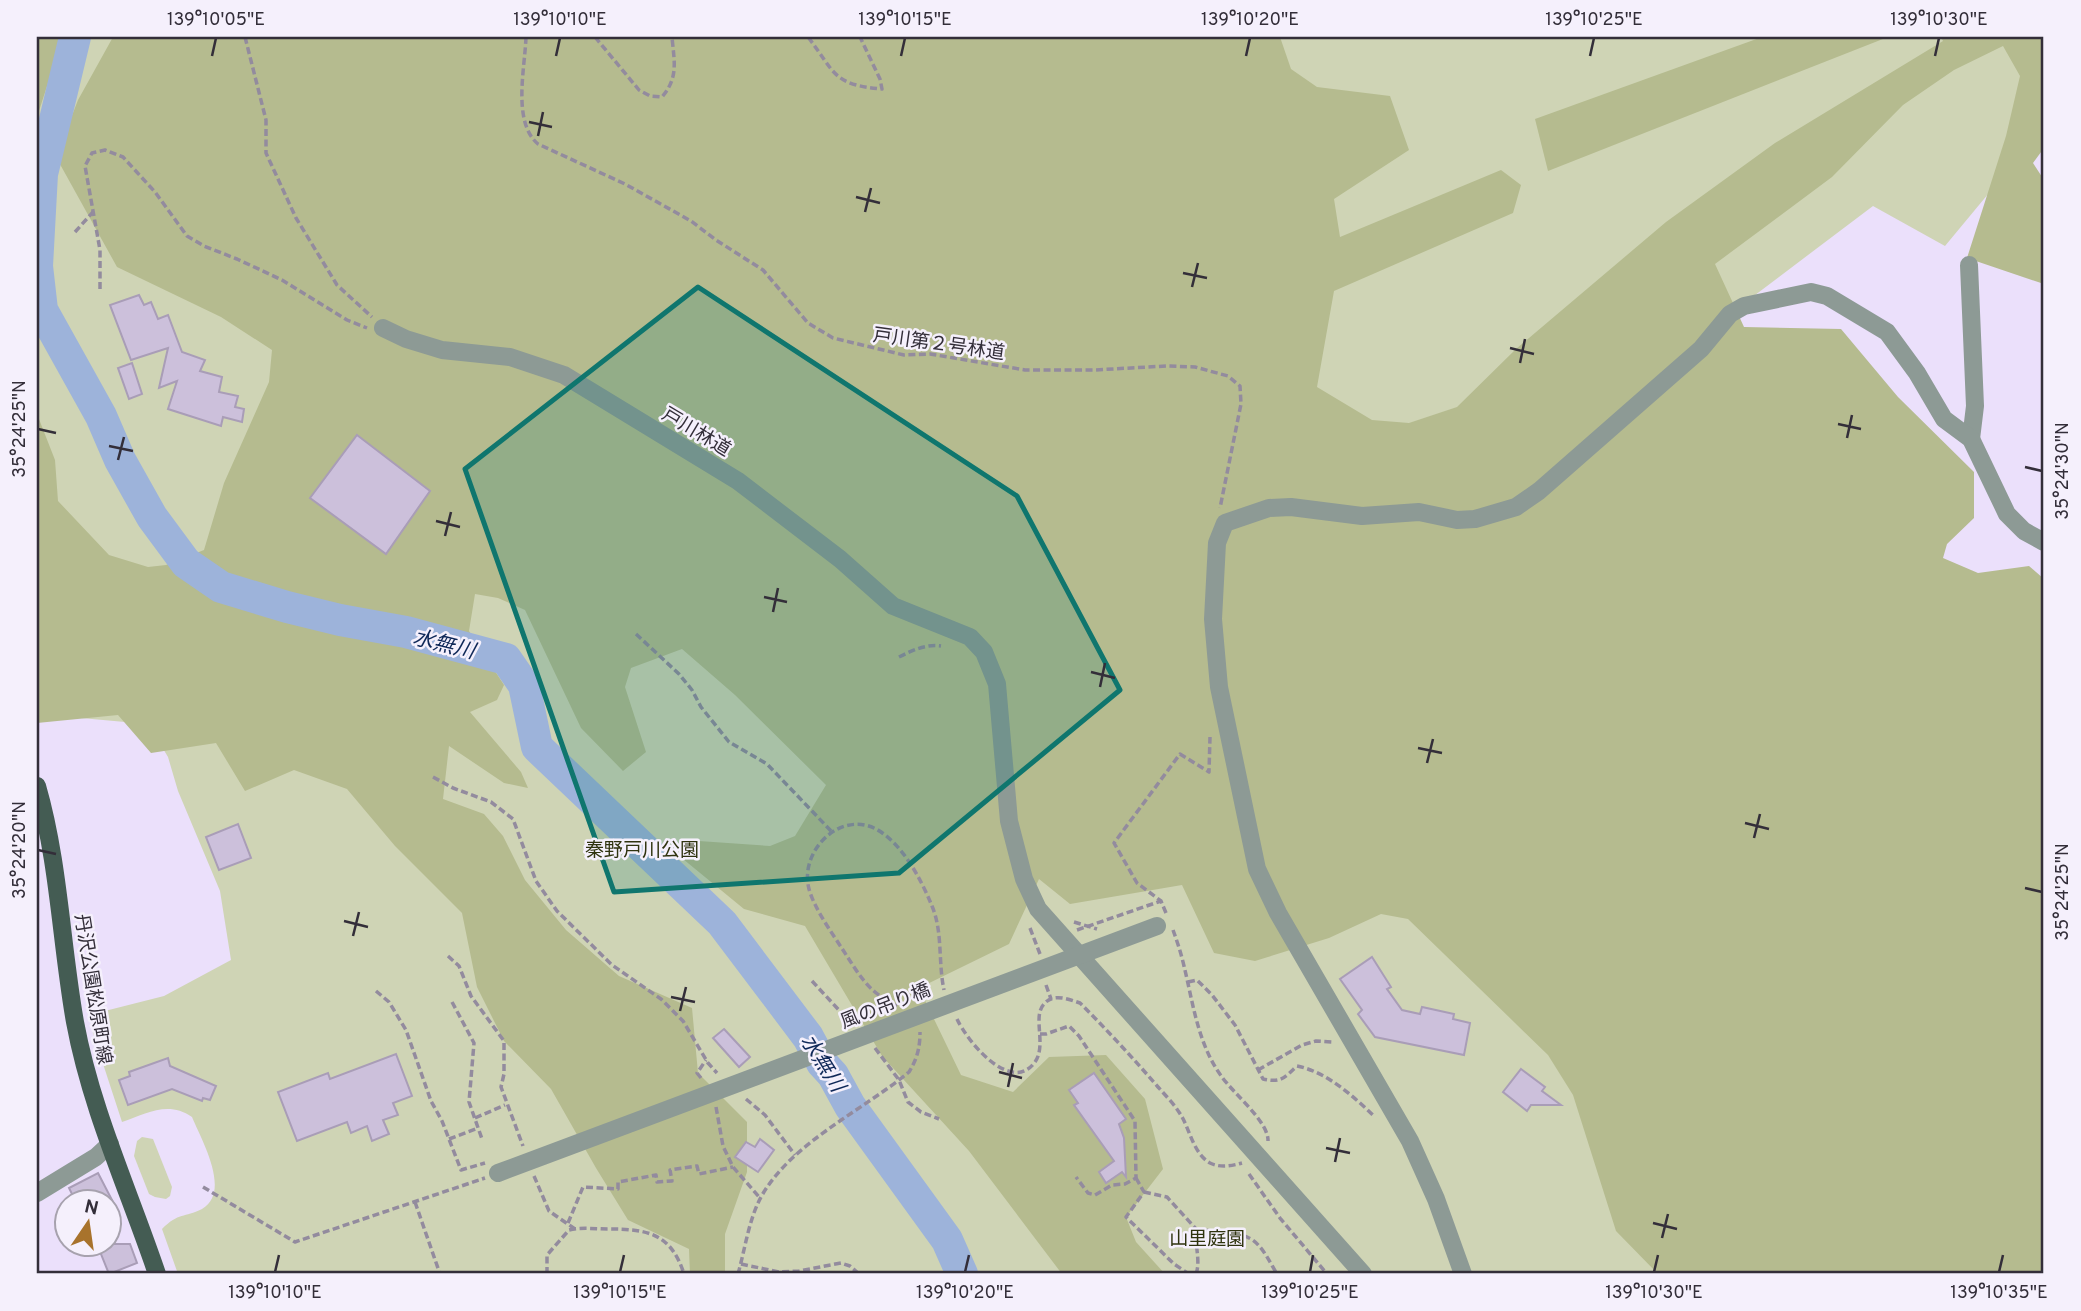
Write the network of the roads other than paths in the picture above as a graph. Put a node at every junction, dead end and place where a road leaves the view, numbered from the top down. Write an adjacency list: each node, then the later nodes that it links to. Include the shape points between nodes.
1 (1969, 265): 3 (street, via 1975,406)
2 (386, 330): 11 (street, 戸川林道, via 442,350 510,357 564,375 738,481 893,606 970,637 984,652 997,684 1009,821 1024,879 1038,909 1064,934 1249,1159)
3 (1971, 439): 4 (street, via 2007,514); 12 (street, via 1944,419 1887,332 1827,296 1811,292 1744,306 1730,314 1701,349 1516,507 1457,520 1419,512 1362,516 1269,508 1225,523 1217,543 1213,619 1219,687 1257,869 1410,1141)
4 (2044, 542)
5 (37, 786): 7 (main road, 丹沢公園松原町線, via 47,822 75,1022)
6 (1164, 923): 8 (street, 風の吊り橋, bridge)
7 (110, 1144): 9 (street); 10 (main road, 丹沢公園松原町線)
8 (494, 1175)
9 (37, 1193)
10 (157, 1274)
11 (1363, 1274)
12 (1463, 1274)

